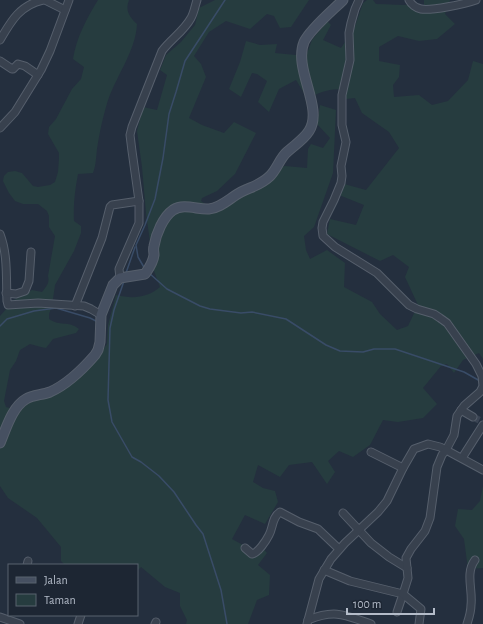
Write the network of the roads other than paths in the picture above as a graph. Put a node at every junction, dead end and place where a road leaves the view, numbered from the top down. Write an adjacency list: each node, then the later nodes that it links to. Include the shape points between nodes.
1 (44, 0): 8 (street); 9 (street, via 26,7 15,16)
2 (69, 0): 8 (street)
3 (197, 0): 13 (street, via 191,18 162,51 132,127 130,135)
4 (343, 0): 17 (street, via 304,42 302,62 314,114 309,130 261,184 210,209 174,209 168,215 156,239 154,256 148,270)
5 (359, 0): 21 (street, via 349,33 350,60 342,95 342,125 346,142 341,166 342,176 323,222 323,236 349,257 377,273 409,305 443,320)
6 (409, 0): 7 (street, via 416,8 425,9)
7 (476, 0)
8 (65, 10): 11 (street)
9 (0, 40)
10 (0, 61): 11 (street, via 12,69 22,64)
11 (38, 75): 12 (street, via 15,112)
12 (0, 128)
13 (140, 201): 17 (street, via 139,223 119,269); 19 (street, via 112,204 110,207 102,238)
14 (0, 234): 16 (street, via 4,244)
15 (31, 252): 18 (street, via 29,281 25,291 16,294)
16 (3, 263): 18 (street)
17 (120, 278): 20 (street, via 111,289)
18 (6, 293): 19 (street, via 7,303 10,305 38,303)
19 (75, 306): 20 (street, via 91,309)
20 (101, 320): 26 (street, via 100,342 95,355 67,383 26,399 17,407)
21 (482, 376): 22 (street)
22 (483, 386): 23 (street, via 476,397)
23 (460, 410): 24 (street); 27 (street, via 454,435)
24 (472, 417)
25 (482, 423): 29 (street)
26 (0, 443)
27 (446, 450): 29 (street); 30 (street, via 433,444 421,446 414,449); 37 (street, via 437,467 430,518 425,531 408,556)
28 (371, 452): 30 (street)
29 (462, 458): 31 (street)
30 (403, 468): 33 (street, via 387,501)
31 (483, 470)
32 (343, 513): 33 (street)
33 (360, 530): 35 (street); 37 (street, via 381,551)
34 (245, 548): 35 (street, via 252,554 258,551 270,534 274,520 280,512 318,528)
35 (339, 549): 38 (street)
36 (475, 560): 46 (street, via 470,570 471,604)
37 (408, 568): 39 (street)
38 (324, 570): 39 (street, via 350,581); 43 (street)
39 (403, 594): 40 (street); 45 (street, via 421,609)
40 (397, 612)
41 (0, 617): 42 (street)
42 (16, 621)
43 (307, 622): 44 (street, via 328,614 351,617)
44 (371, 624)
45 (419, 624)
46 (467, 624)

